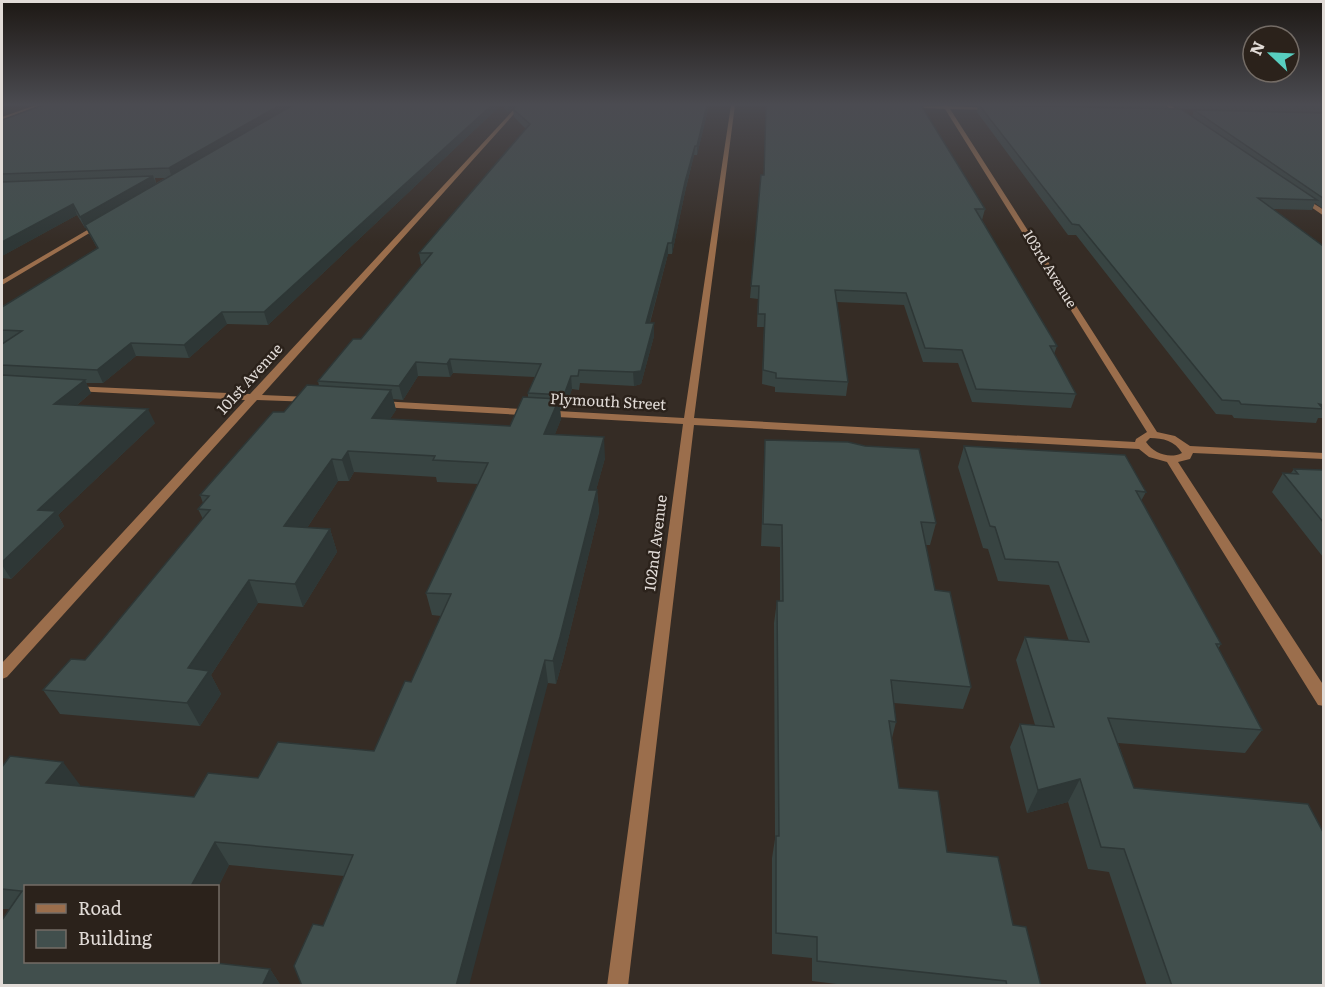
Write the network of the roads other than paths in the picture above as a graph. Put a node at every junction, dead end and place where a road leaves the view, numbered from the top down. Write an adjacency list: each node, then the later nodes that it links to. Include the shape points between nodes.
1 (478, 151): 9 (street, 101st Avenue)
2 (727, 151): 12 (street, 102nd Avenue)
3 (974, 151): 13 (street, 103rd Avenue)
4 (1294, 194): 5 (street)
5 (1323, 214)
6 (106, 221): 7 (street)
7 (2, 283)
8 (60, 387): 9 (street)
9 (253, 397): 10 (street); 18 (street, 101st Avenue)
10 (320, 401)
11 (366, 404): 12 (street, Plymouth Street)
12 (690, 421): 14 (street, Plymouth Street); 20 (street, 102nd Avenue)
13 (1154, 435): 14 (street, via 1142,438); 15 (street, via 1174,439)
14 (1141, 446): 17 (street, via 1153,455)
15 (1187, 449): 16 (street); 17 (street, via 1186,457)
16 (1323, 456)
17 (1171, 459): 19 (street)
18 (2, 673)
19 (1323, 700)
20 (617, 986)

